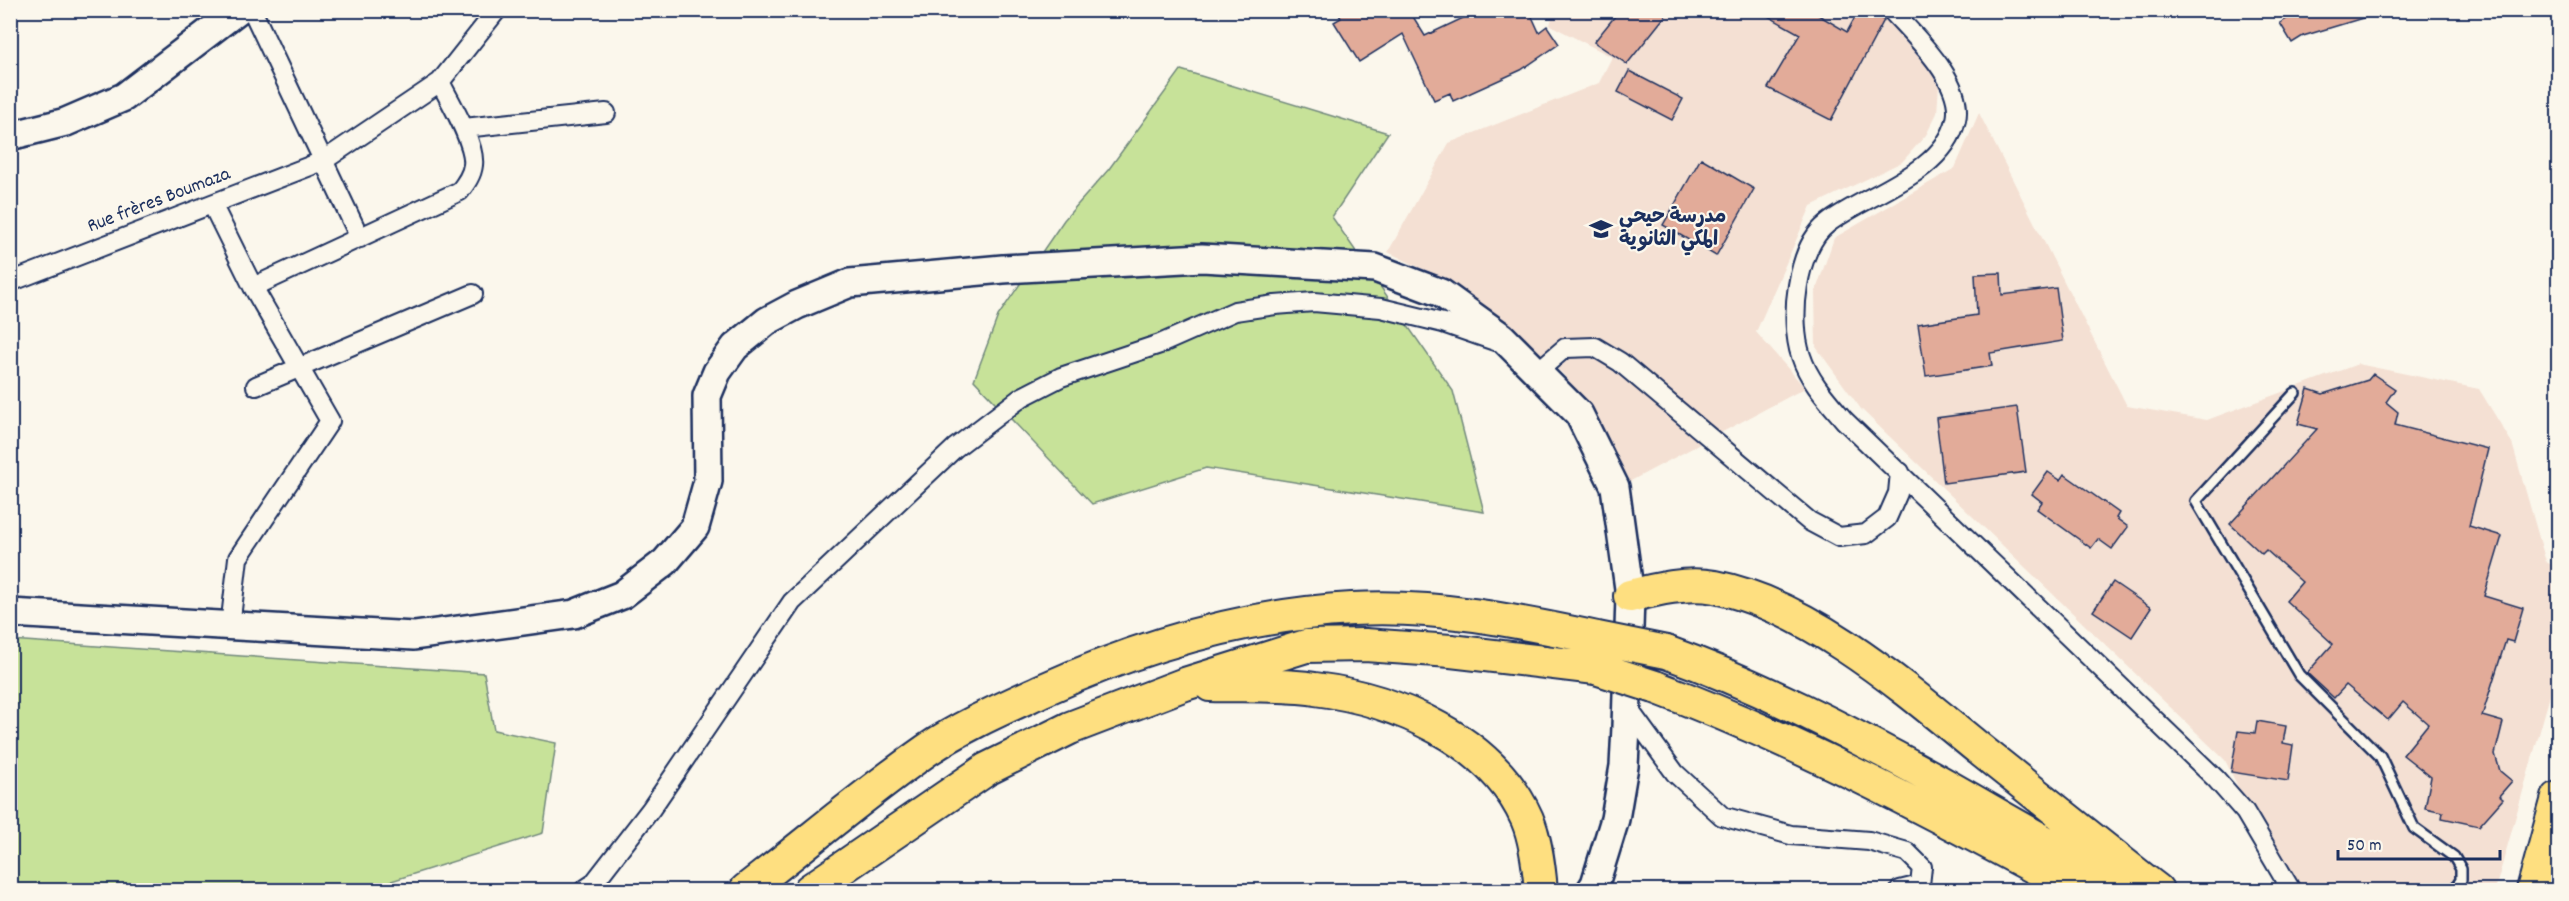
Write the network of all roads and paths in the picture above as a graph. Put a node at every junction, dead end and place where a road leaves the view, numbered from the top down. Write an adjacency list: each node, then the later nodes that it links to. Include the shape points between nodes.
1 (238, 10): 8 (main road, via 124,97 66,122)
2 (252, 10): 9 (street)
3 (497, 10): 5 (street, Rue frères Boumaza)
4 (1891, 10): 20 (street, via 1943,71 1953,92 1956,120 1944,144 1919,170 1826,224 1809,250 1794,315 1801,356 1818,389 1844,420)
5 (440, 82): 7 (street); 9 (street, Rue frères Boumaza)
6 (606, 113): 7 (street)
7 (464, 128): 11 (street, via 474,163 460,191)
8 (10, 136)
9 (323, 161): 10 (street, Rue frères Boumaza); 11 (street)
10 (212, 204): 12 (street, Rue frères Boumaza); 13 (street)
11 (360, 238): 13 (street)
12 (10, 282)
13 (253, 287): 16 (street)
14 (473, 294): 16 (street)
15 (1511, 346): 17 (main road); 23 (main road, via 1441,293 1375,268 1202,258 1003,269 850,283 767,321 729,355 707,396 708,481 695,527 665,562 622,595 574,614 414,636); 27 (street, via 1381,308 1314,302 1275,305 1235,311 1160,344 1061,377 1022,396 955,448 792,602 651,809)
16 (298, 368): 18 (street); 23 (street, via 330,421 238,558)
17 (1537, 372): 20 (street, via 1565,348 1595,347 1620,362 1809,521 1839,537 1866,534 1887,518 1898,493); 21 (main road, via 1579,414 1615,487)
18 (256, 387)
19 (2295, 393): 37 (lane, via 2196,501 2299,675 2380,756 2414,828 2454,857 2461,869 2461,880)
20 (1900, 472): 36 (street, via 2216,779 2245,812)
21 (1630, 596): 25 (main road); 35 (highway, via 1668,586 1713,587 1794,615 1928,707)
22 (10, 613): 23 (main road)
23 (230, 627)
24 (1185, 684): 29 (highway, via 1070,729 987,769); 30 (highway, via 1314,688 1382,703 1420,717 1467,747 1506,783 1527,820); 33 (highway, bridge, via 1306,646 1365,645 1451,651 1596,669 1717,710 1904,797)
25 (1627, 707): 31 (main road, via 1624,766 1615,819); 32 (street, via 1675,773 1722,816 1791,835 1869,841 1907,852 1922,867 1920,885)
26 (2559, 798): 38 (highway)
27 (584, 891)
28 (746, 891): 34 (highway, bridge, via 928,749 1088,669 1156,645 1233,626 1353,609 1420,610 1509,619 1666,652 1796,708 1930,777 2082,864)
29 (810, 891)
30 (1541, 891)
31 (1591, 891)
32 (1900, 891)
33 (2077, 891)
34 (2139, 891)
35 (2157, 891)
36 (2291, 891)
37 (2454, 891)
38 (2532, 891)

